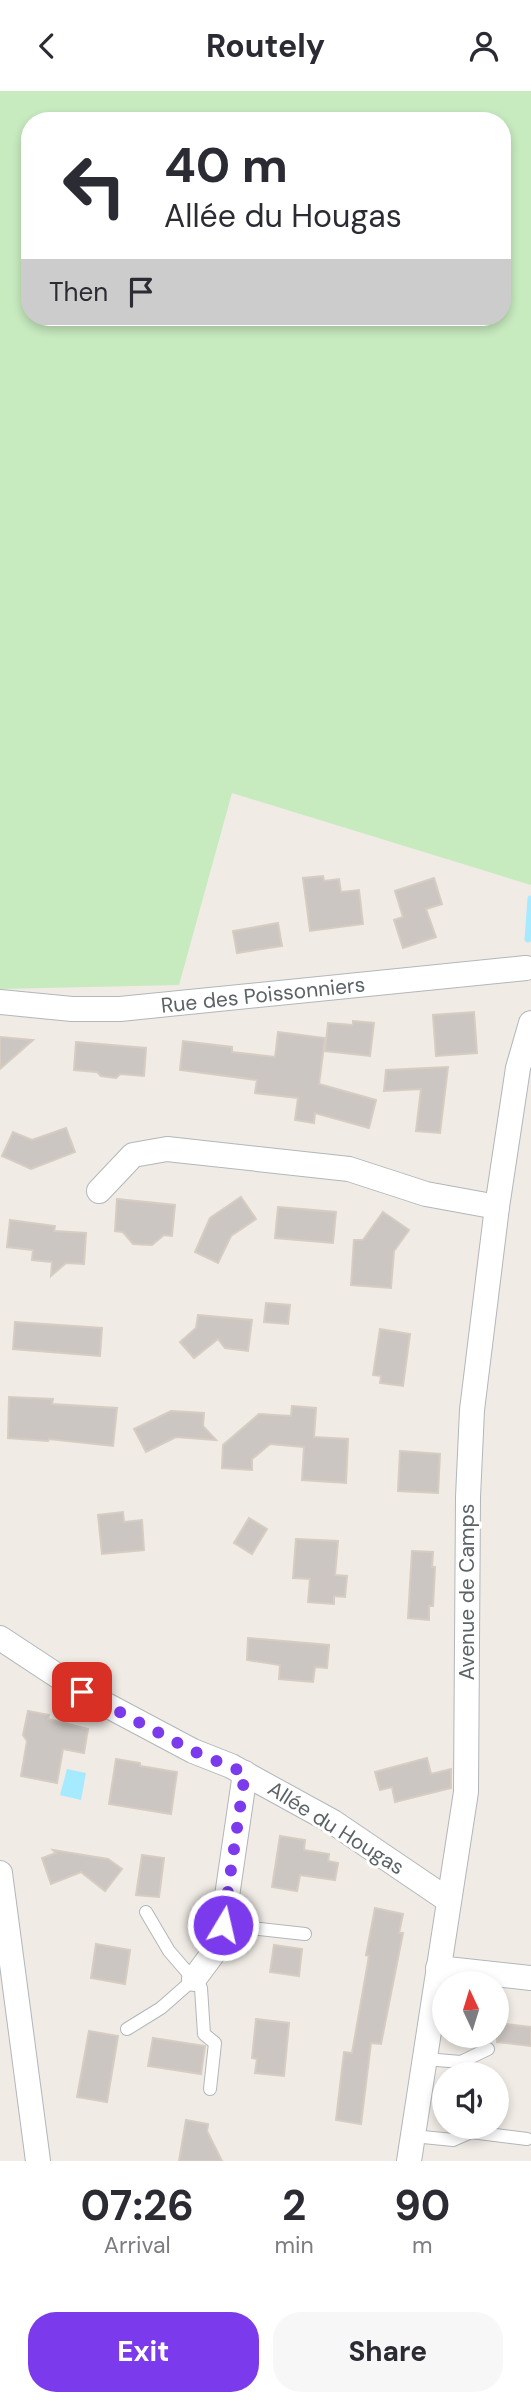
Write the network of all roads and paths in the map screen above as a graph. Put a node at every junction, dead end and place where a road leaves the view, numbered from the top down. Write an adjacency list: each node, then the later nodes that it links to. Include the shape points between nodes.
1 (529, 970): 2 (street, Rue des Poissonniers, via 120,1009)
2 (0, 1002)
3 (531, 1023): 5 (street, Avenue de Camps, via 518,1068)
4 (99, 1191): 5 (street, via 132,1155 167,1149 349,1169 426,1194)
5 (497, 1207): 9 (street, Avenue de Camps, via 472,1410 466,1792)
6 (0, 1638): 7 (street, Allée du Hougas, via 82,1692)
7 (245, 1773): 9 (street, Allée du Hougas, via 333,1822); 11 (street)
8 (0, 1873): 16 (street)
9 (448, 1901): 13 (street, Avenue de Camps)
10 (146, 1912): 15 (lane, via 169,1951)
11 (223, 1925): 12 (lane); 15 (street, via 220,1944)
12 (305, 1934)
13 (438, 1968): 14 (street); 19 (street, Avenue de Camps)
14 (531, 1978)
15 (194, 1979): 17 (lane, via 161,2008); 20 (lane, via 201,1988 204,2033 215,2043)
16 (7, 1984): 23 (street)
17 (127, 2029)
18 (488, 2049): 19 (lane, via 460,2062)
19 (425, 2059): 21 (street, Avenue de Camps)
20 (210, 2089)
21 (413, 2136): 22 (lane, via 453,2140 471,2132); 24 (street, Avenue de Camps)
22 (527, 2139)
23 (38, 2161)
24 (409, 2161)

